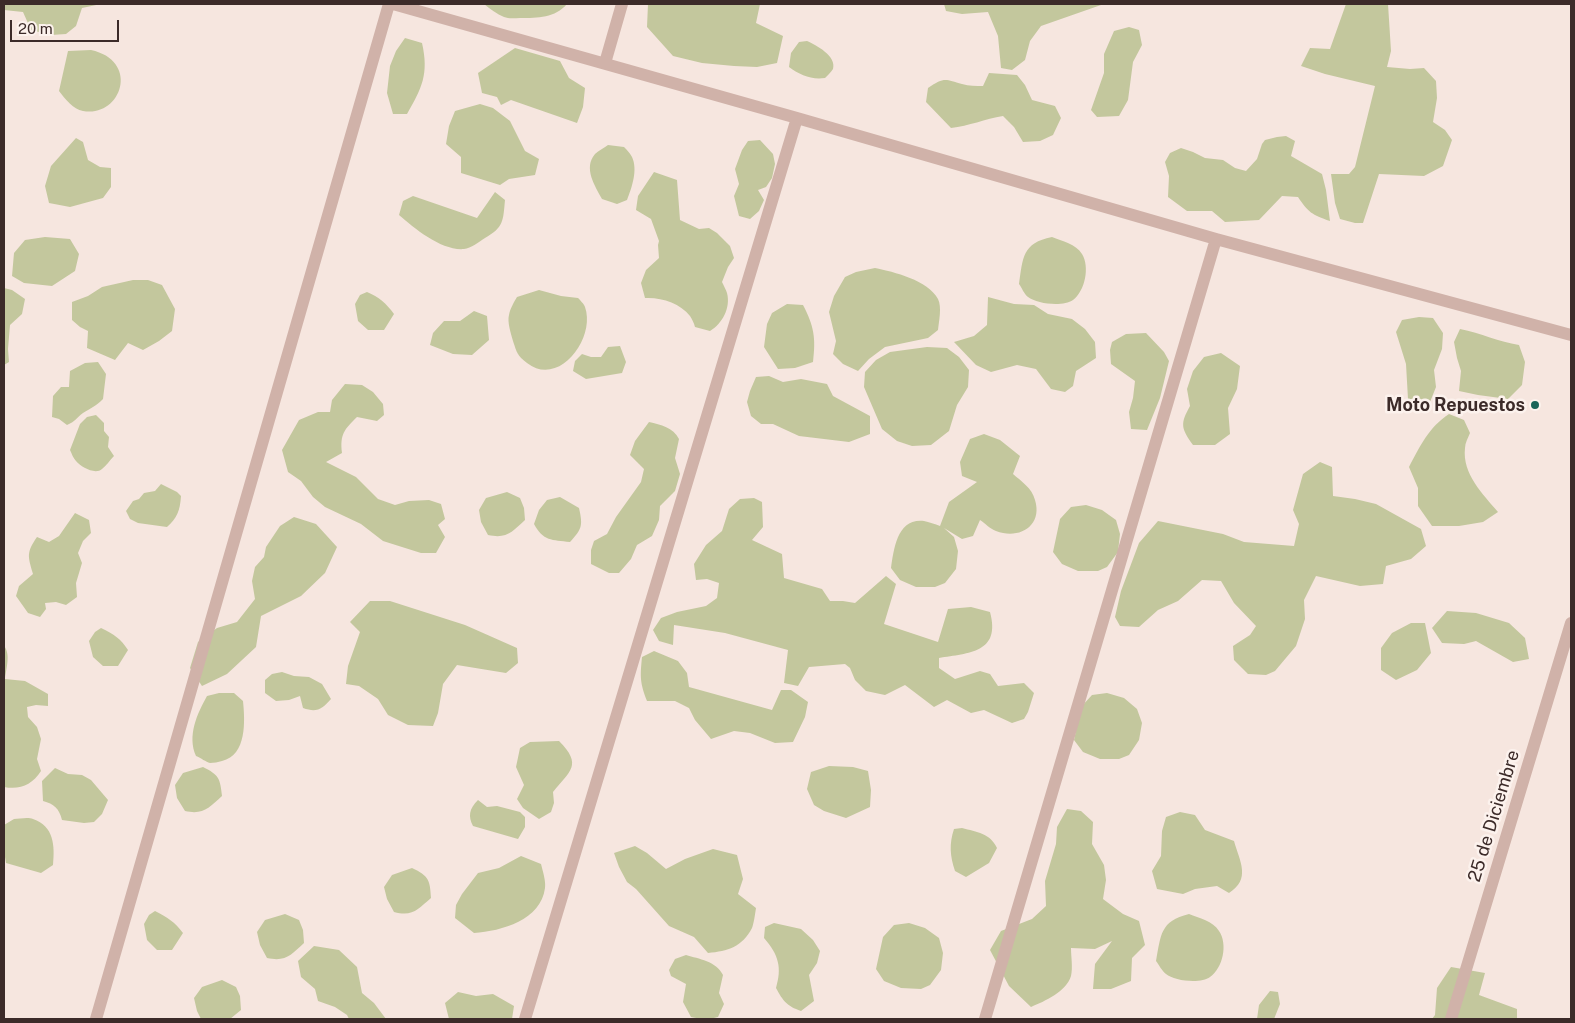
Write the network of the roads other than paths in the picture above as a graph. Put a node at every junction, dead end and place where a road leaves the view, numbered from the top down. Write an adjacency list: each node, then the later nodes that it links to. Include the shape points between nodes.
1 (391, 4): 3 (street); 8 (street)
2 (622, 4): 3 (street)
3 (605, 63): 4 (street)
4 (797, 118): 5 (street); 9 (street)
5 (1216, 239): 6 (street); 10 (street)
6 (1571, 335)
7 (1571, 623): 11 (street, 25 de Diciembre)
8 (96, 1019)
9 (525, 1019)
10 (985, 1019)
11 (1451, 1019)

